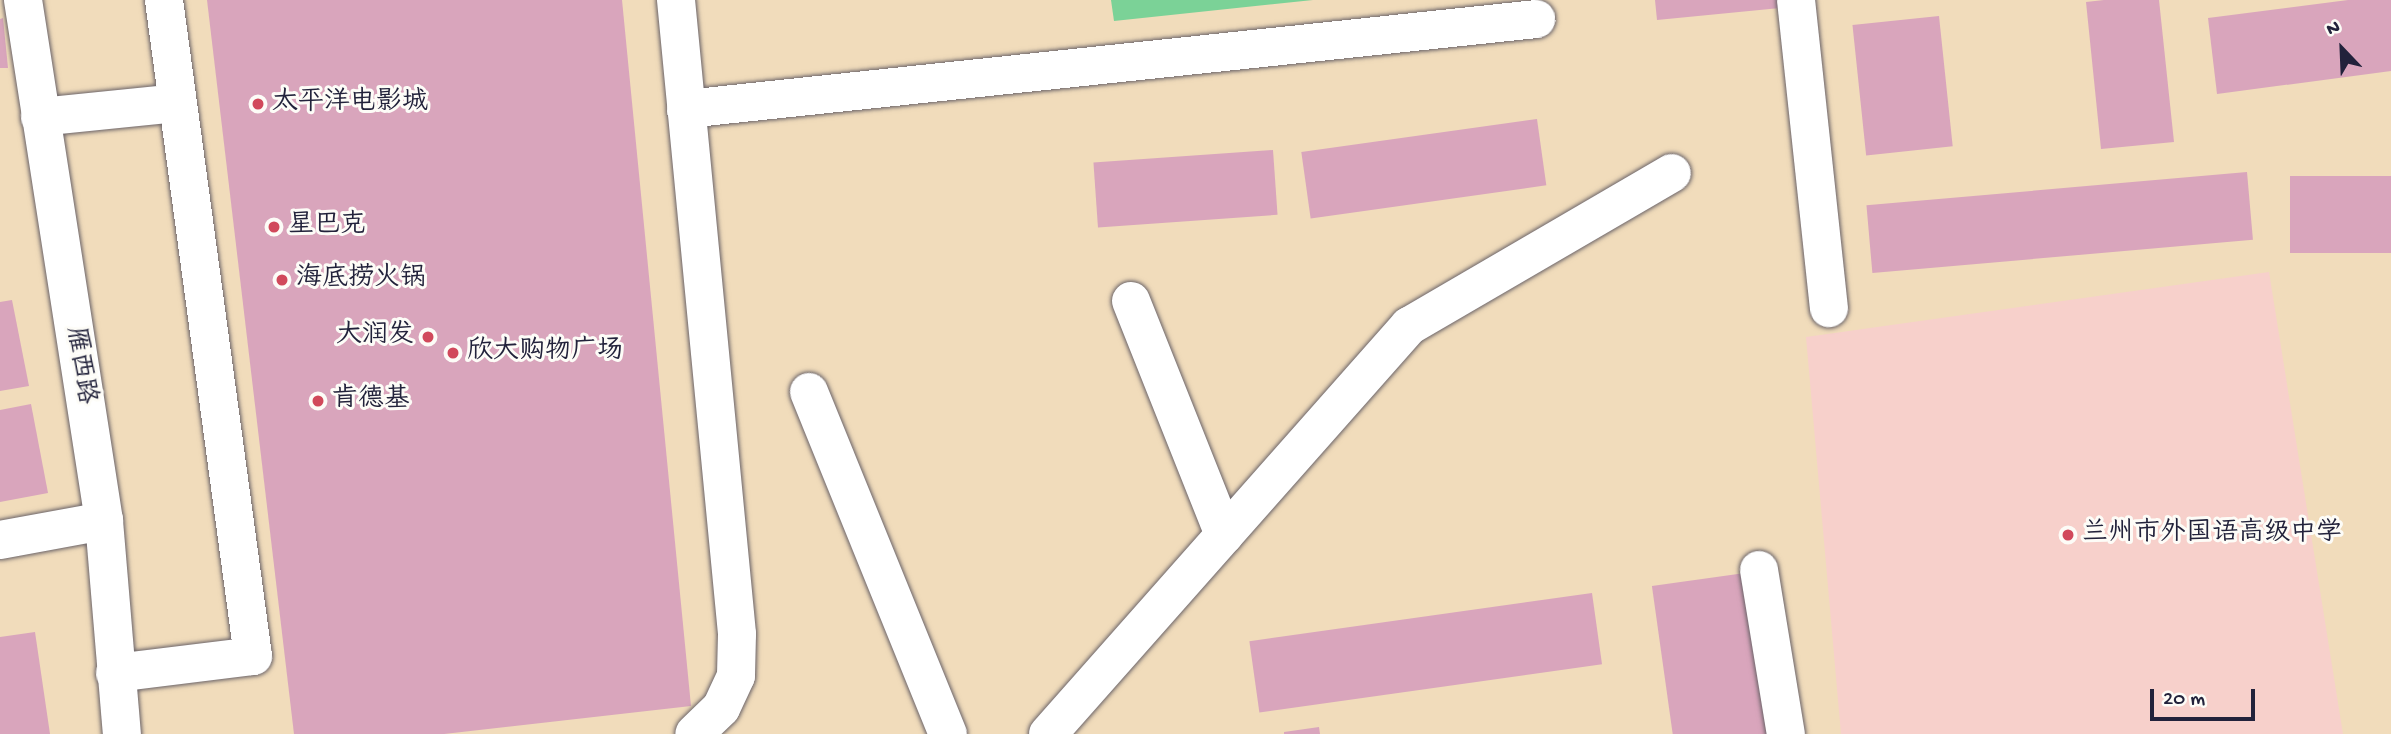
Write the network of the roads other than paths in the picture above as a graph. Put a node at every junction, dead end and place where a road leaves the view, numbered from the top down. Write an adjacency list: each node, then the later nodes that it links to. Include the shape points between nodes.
1 (23, 0): 8 (street, 雁西路)
2 (164, 0): 6 (street)
3 (676, 0): 7 (street)
4 (1796, 0): 11 (street)
5 (1536, 19): 7 (street)
6 (177, 103): 8 (street); 17 (street, via 253,656)
7 (686, 108): 19 (street, via 737,634 736,676 721,708)
8 (40, 117): 13 (street, 雁西路)
9 (1672, 173): 14 (street, via 1409,326)
10 (1131, 301): 14 (street)
11 (1829, 308)
12 (809, 392): 20 (street)
13 (104, 521): 15 (street); 17 (street, 雁西路)
14 (1224, 535): 21 (street)
15 (0, 540)
16 (1759, 570): 22 (street)
17 (115, 673): 18 (street, 雁西路)
18 (122, 734)
19 (694, 734)
20 (948, 734)
21 (1048, 734)
22 (1786, 734)

